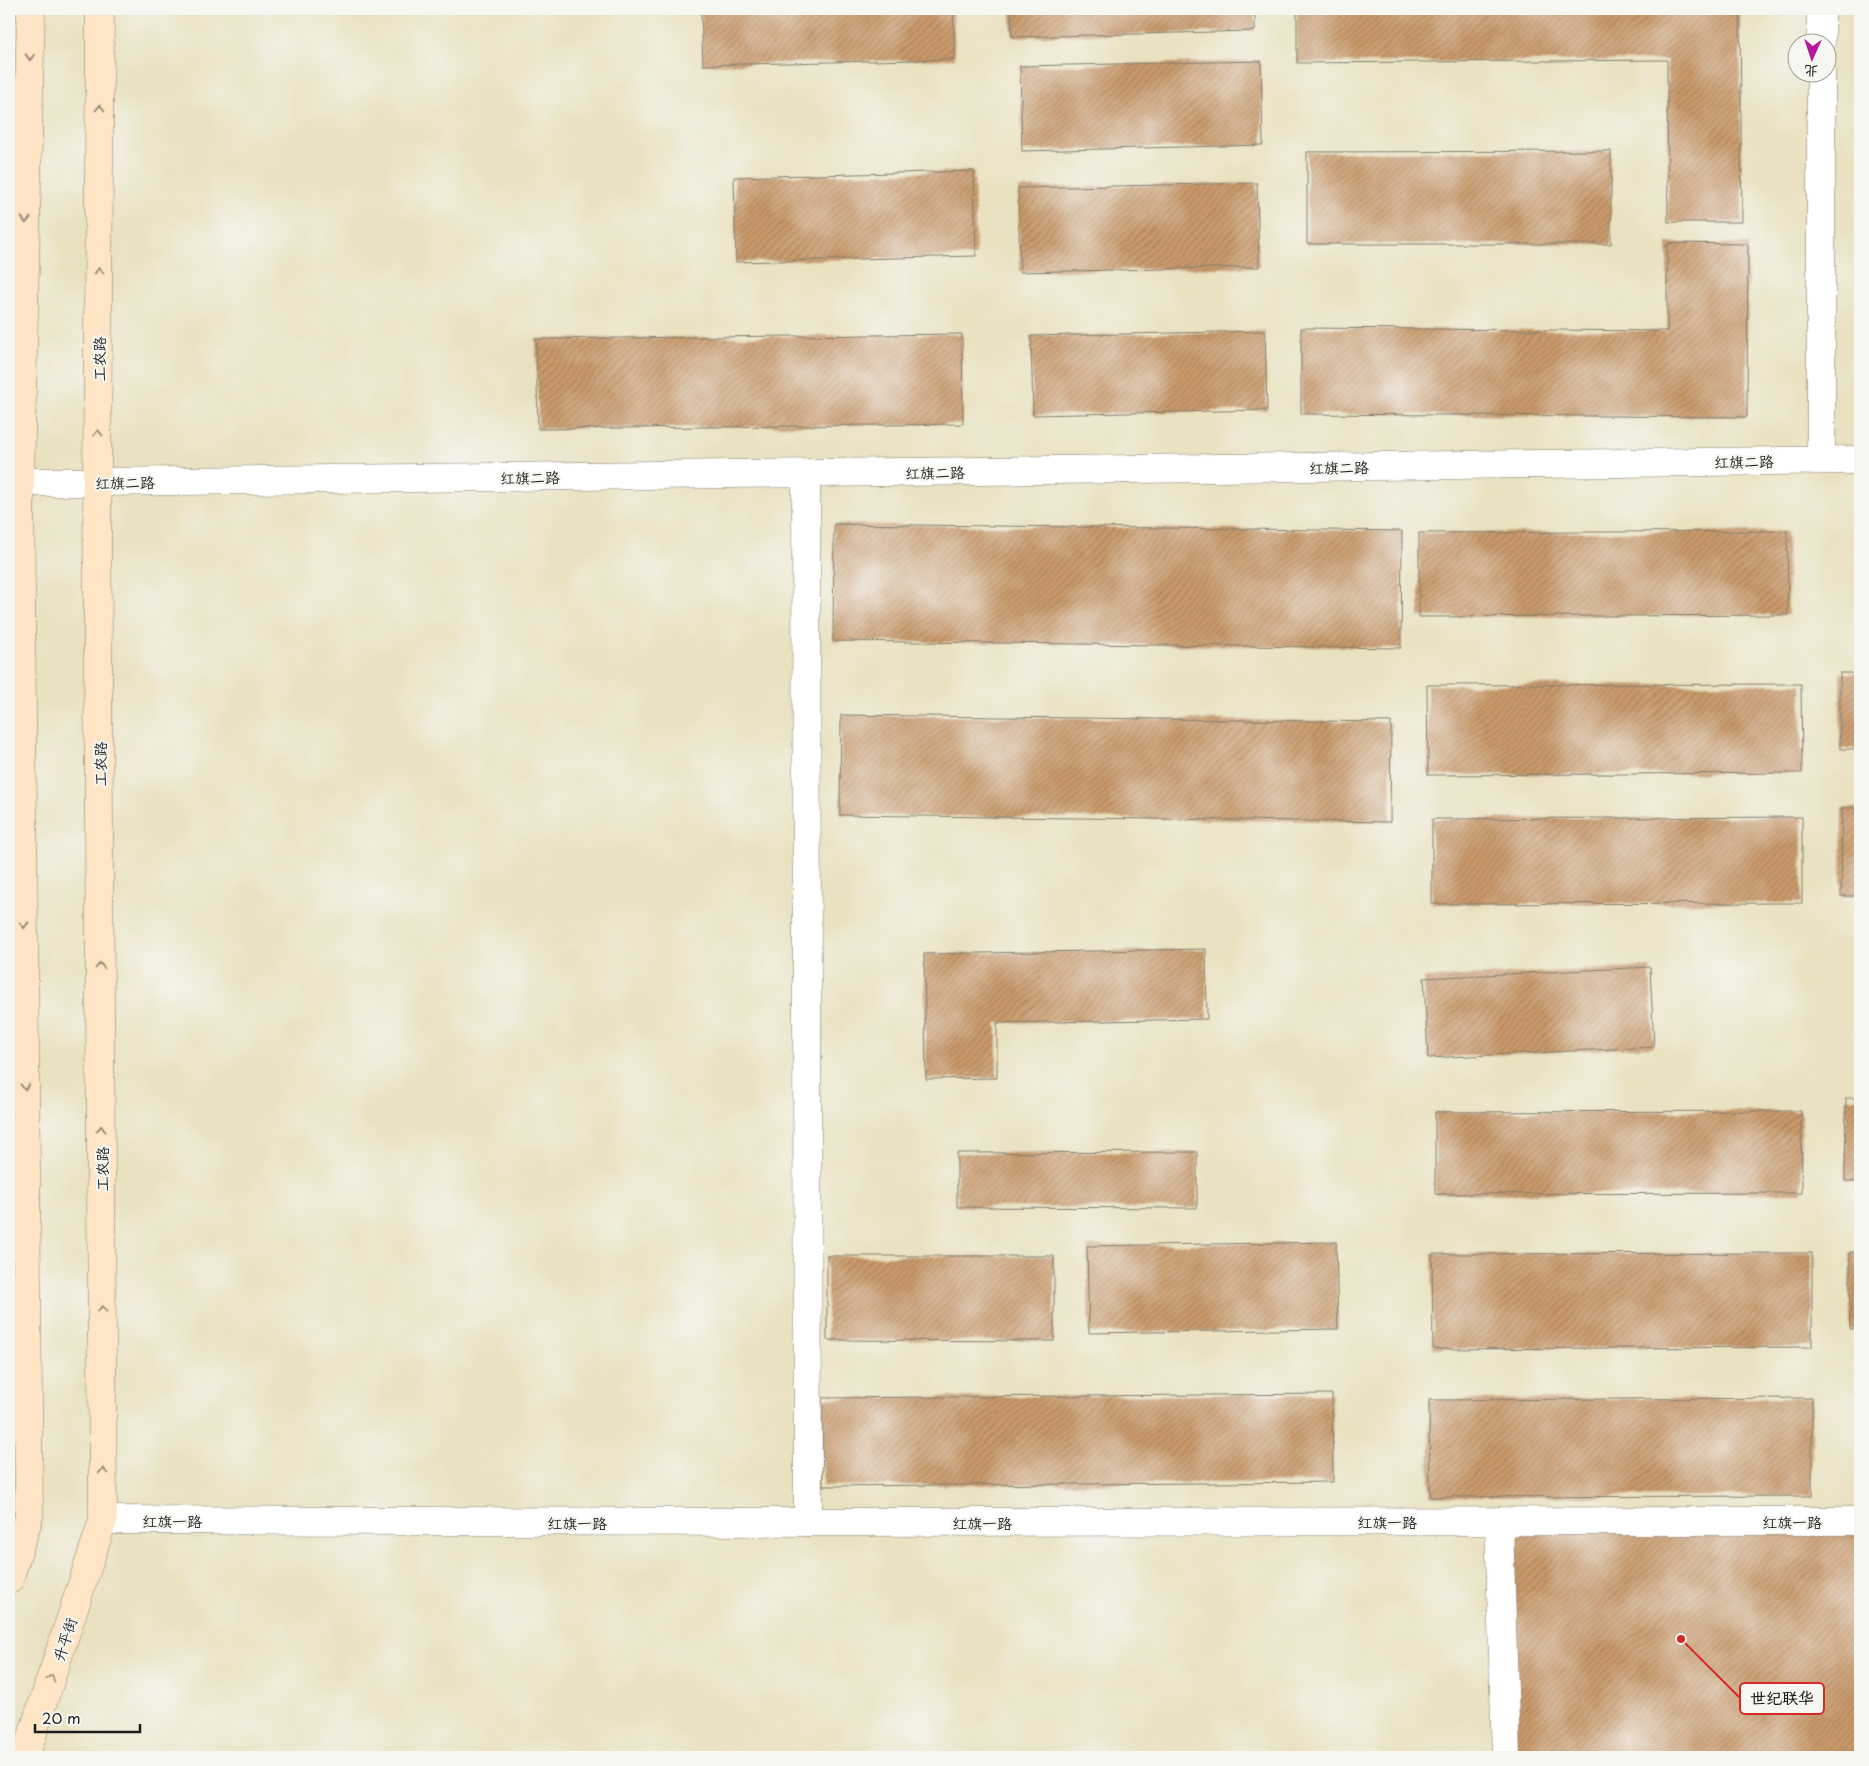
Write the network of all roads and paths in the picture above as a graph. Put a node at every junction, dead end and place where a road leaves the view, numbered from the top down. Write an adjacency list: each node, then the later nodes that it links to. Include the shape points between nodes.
1 (31, 9): 9 (main road, one-way to 9)
2 (100, 9): 10 (main road, 工农路, one-way to 2)
3 (1821, 9): 4 (street)
4 (1821, 32)
5 (1821, 82): 6 (street)
6 (1820, 460): 7 (street, 红旗二路); 8 (street, 红旗二路)
7 (1860, 460)
8 (806, 474): 10 (street, 红旗二路); 14 (street)
9 (14, 482): 10 (street, 红旗二路); 15 (main road, one-way to 15, via 29,1517)
10 (97, 482): 11 (main road, 工农路, one-way to 10)
11 (103, 1520): 14 (street, 红旗一路); 16 (main road, 升平街, one-way to 11)
12 (1498, 1521): 13 (street, 红旗一路); 14 (street, 红旗一路); 17 (street)
13 (1860, 1521)
14 (808, 1522)
15 (9, 1580)
16 (25, 1757)
17 (1506, 1757)

